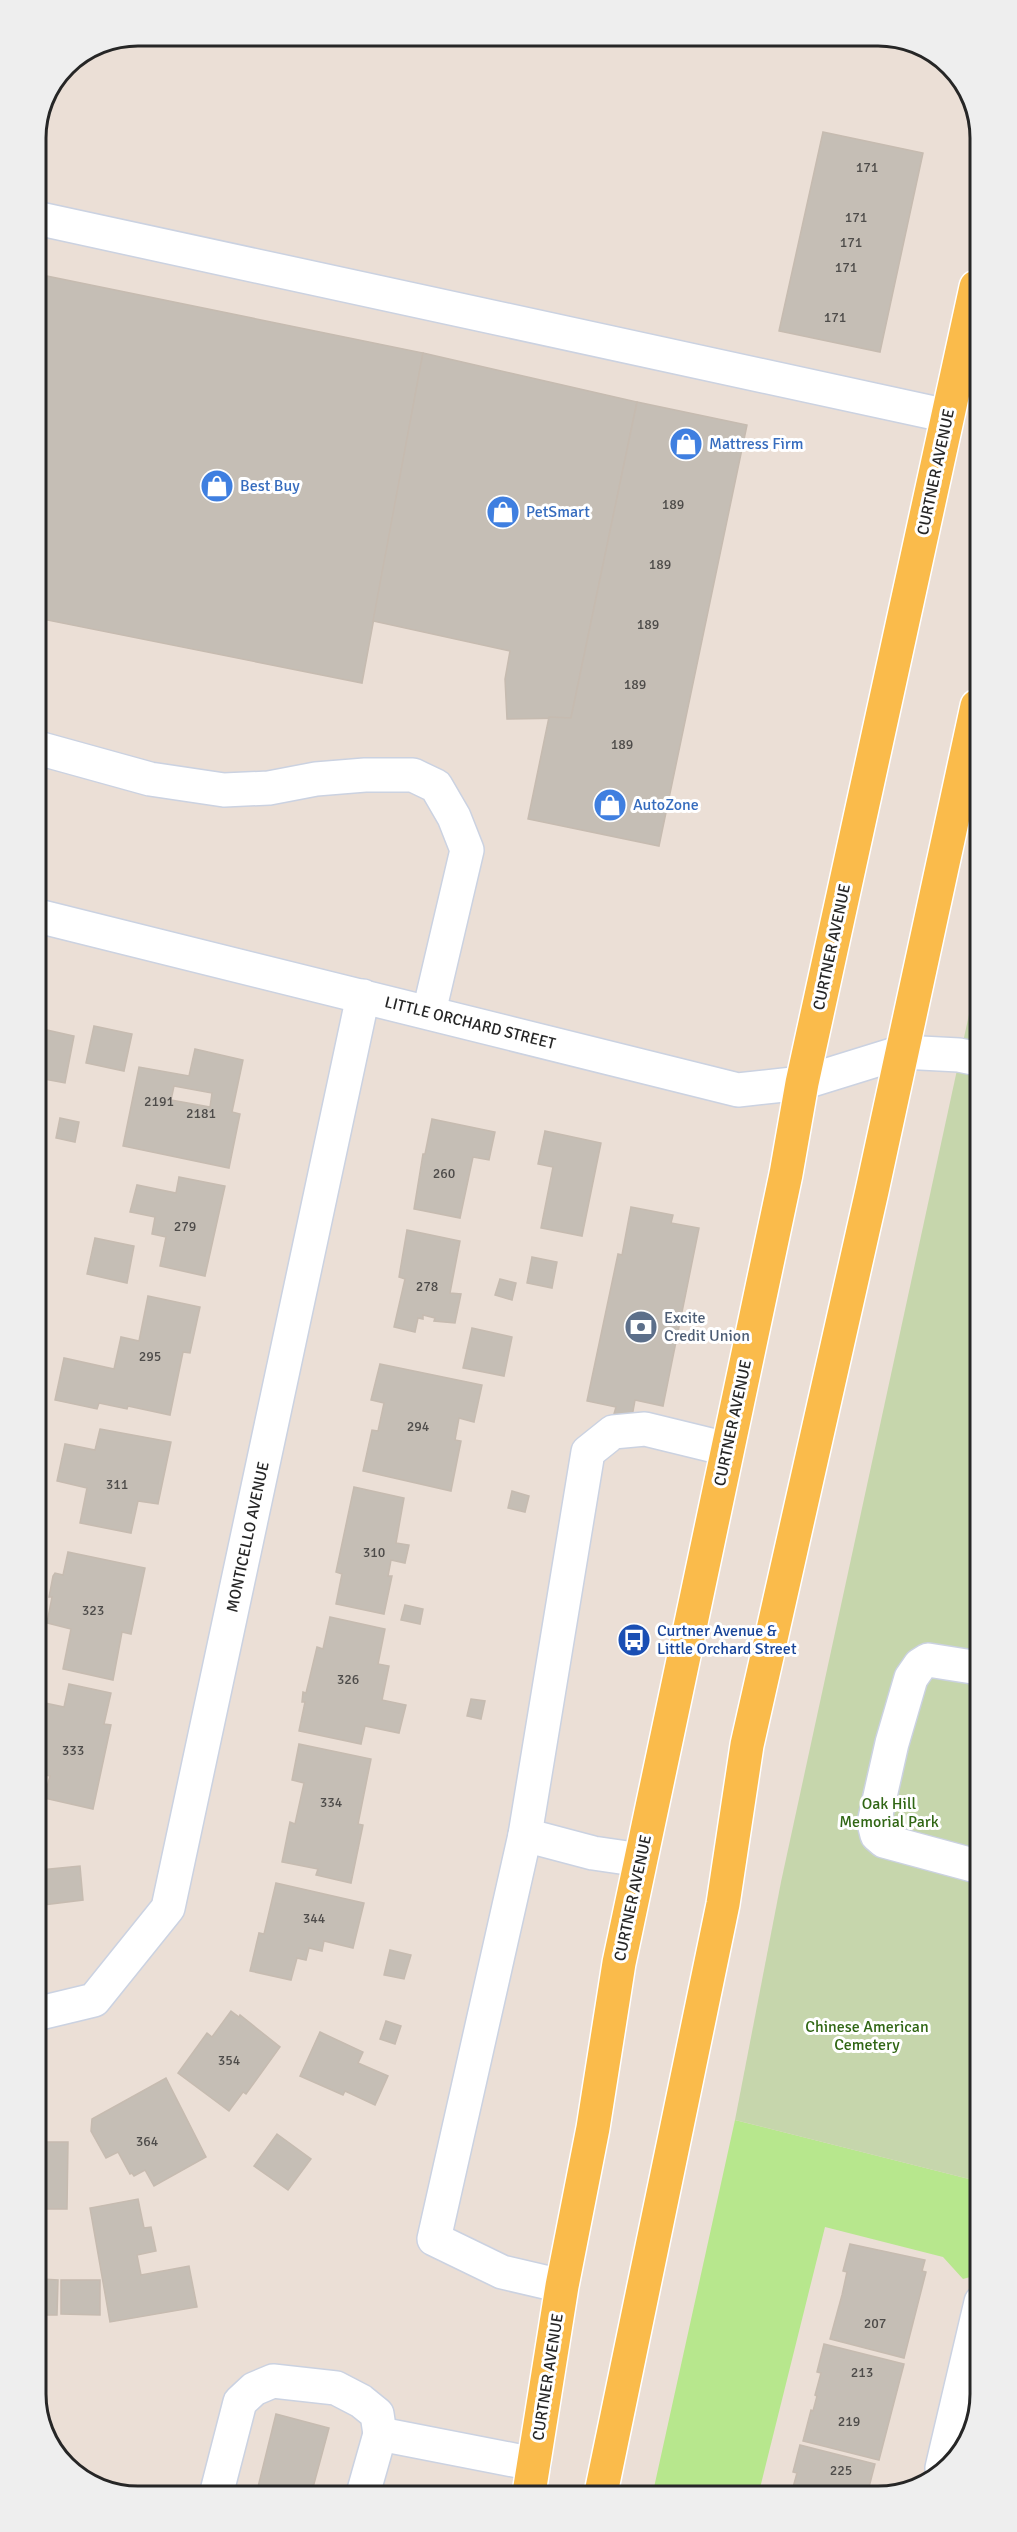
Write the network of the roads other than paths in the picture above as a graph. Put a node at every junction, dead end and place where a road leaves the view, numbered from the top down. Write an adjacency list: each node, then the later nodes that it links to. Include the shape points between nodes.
1 (47, 220): 3 (street)
2 (970, 314): 3 (main road, CURTNER AVENUE)
3 (948, 416): 11 (main road, CURTNER AVENUE)
4 (970, 738): 9 (main road)
5 (47, 750): 8 (street, via 150,779 224,790 365,775 413,775 436,786 454,816 467,850)
6 (47, 918): 7 (street, LITTLE ORCHARD STREET)
7 (363, 996): 8 (street, LITTLE ORCHARD STREET); 17 (street, MONTICELLO AVENUE, via 168,1908 94,2000)
8 (429, 1012): 11 (street, LITTLE ORCHARD STREET, via 738,1090)
9 (902, 1052): 10 (street); 11 (street, LITTLE ORCHARD STREET); 25 (main road, via 747,1745 723,1904)
10 (970, 1057)
11 (802, 1083): 12 (main road, CURTNER AVENUE)
12 (727, 1449): 14 (street, via 645,1429 613,1432 588,1452); 15 (main road, CURTNER AVENUE)
13 (970, 1666): 16 (street, via 928,1659 911,1678 874,1823 877,1835 884,1841)
14 (525, 1835): 15 (street, via 593,1853); 18 (street, via 434,2239 502,2272)
15 (641, 1860): 18 (main road, CURTNER AVENUE)
16 (970, 1864)
17 (46, 2012)
18 (562, 2286): 22 (main road, CURTNER AVENUE)
19 (970, 2349): 21 (street)
20 (380, 2434): 22 (street); 23 (street, via 377,2414 336,2388 273,2380 254,2389 240,2402); 24 (street)
21 (945, 2456)
22 (532, 2479)
23 (219, 2485)
24 (365, 2485)
25 (603, 2486)

